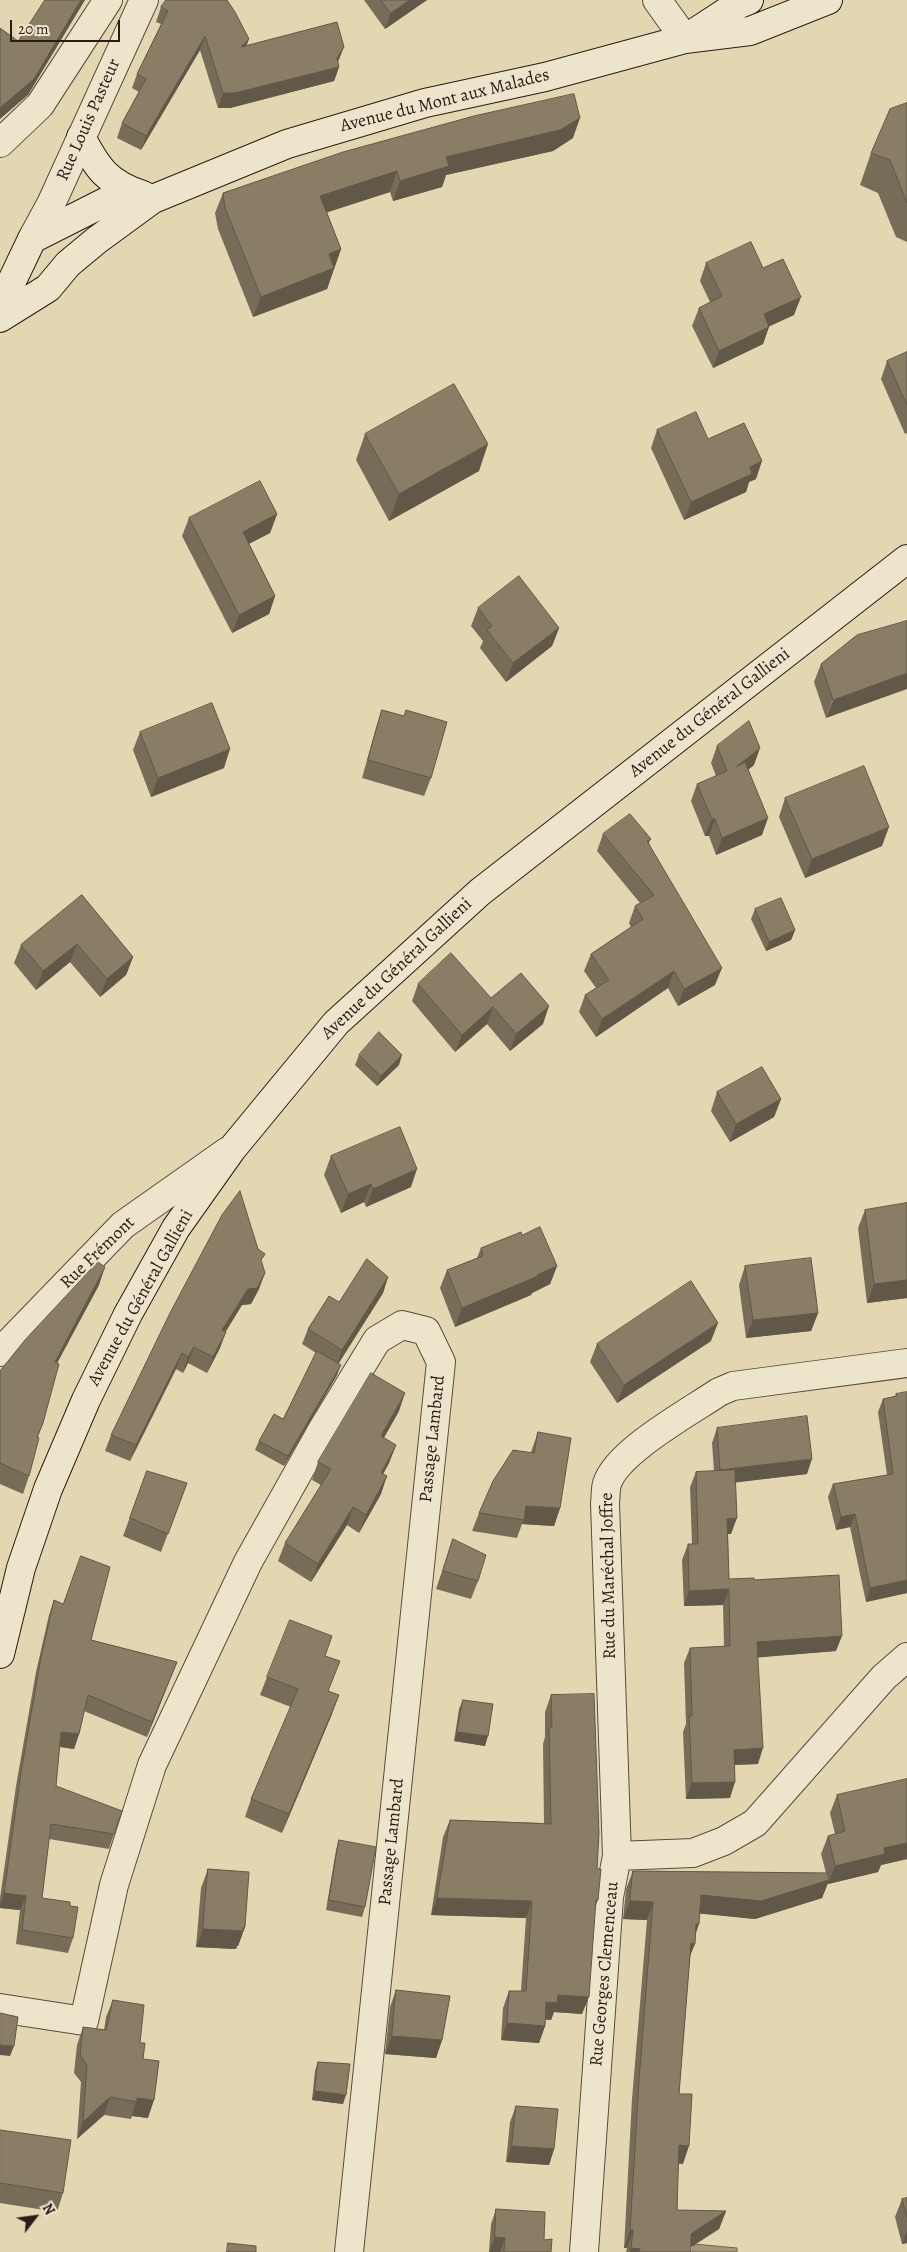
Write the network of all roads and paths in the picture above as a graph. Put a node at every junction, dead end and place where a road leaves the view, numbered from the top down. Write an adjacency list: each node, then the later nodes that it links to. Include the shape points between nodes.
1 (108, 0): 8 (street, via 40,105)
2 (144, 0): 7 (street, Rue Louis Pasteur)
3 (657, 0): 6 (street)
4 (749, 0): 6 (street, Avenue du Mont aux Malades)
5 (828, 0): 6 (street, Avenue du Mont aux Malades, via 750,31)
6 (685, 39): 9 (street, Avenue du Mont aux Malades, via 344,126)
7 (80, 138): 9 (street, via 91,158 110,180); 10 (street, Rue Louis Pasteur)
8 (0, 143)
9 (141, 195): 10 (street, Avenue du Mont aux Malades); 12 (street, Avenue du Mont aux Malades, via 68,264 48,288)
10 (32, 239): 11 (street)
11 (0, 306)
12 (0, 318)
13 (907, 559): 14 (street, Avenue du Général Gallieni, via 480,892 336,1023)
14 (232, 1149): 15 (street, Rue Frémont, via 123,1225); 17 (street, Avenue du Général Gallieni, via 176,1228 128,1314 86,1400 48,1489 21,1568)
15 (0, 1352)
16 (907, 1363): 19 (street, Rue du Maréchal Joffre, via 733,1386 719,1392 638,1447 613,1473 607,1484 605,1504)
17 (0, 1654)
18 (907, 1657): 19 (street, Rue Georges Clemenceau, via 884,1676 755,1823 724,1841 693,1853)
19 (617, 1856): 22 (street, Rue Georges Clemenceau, via 609,1897)
20 (0, 2008): 21 (street, Passage Lambard, via 84,2021 114,1885 152,1765 248,1562 377,1340 402,1325 426,1331 441,1362)
21 (349, 2252)
22 (584, 2252)

